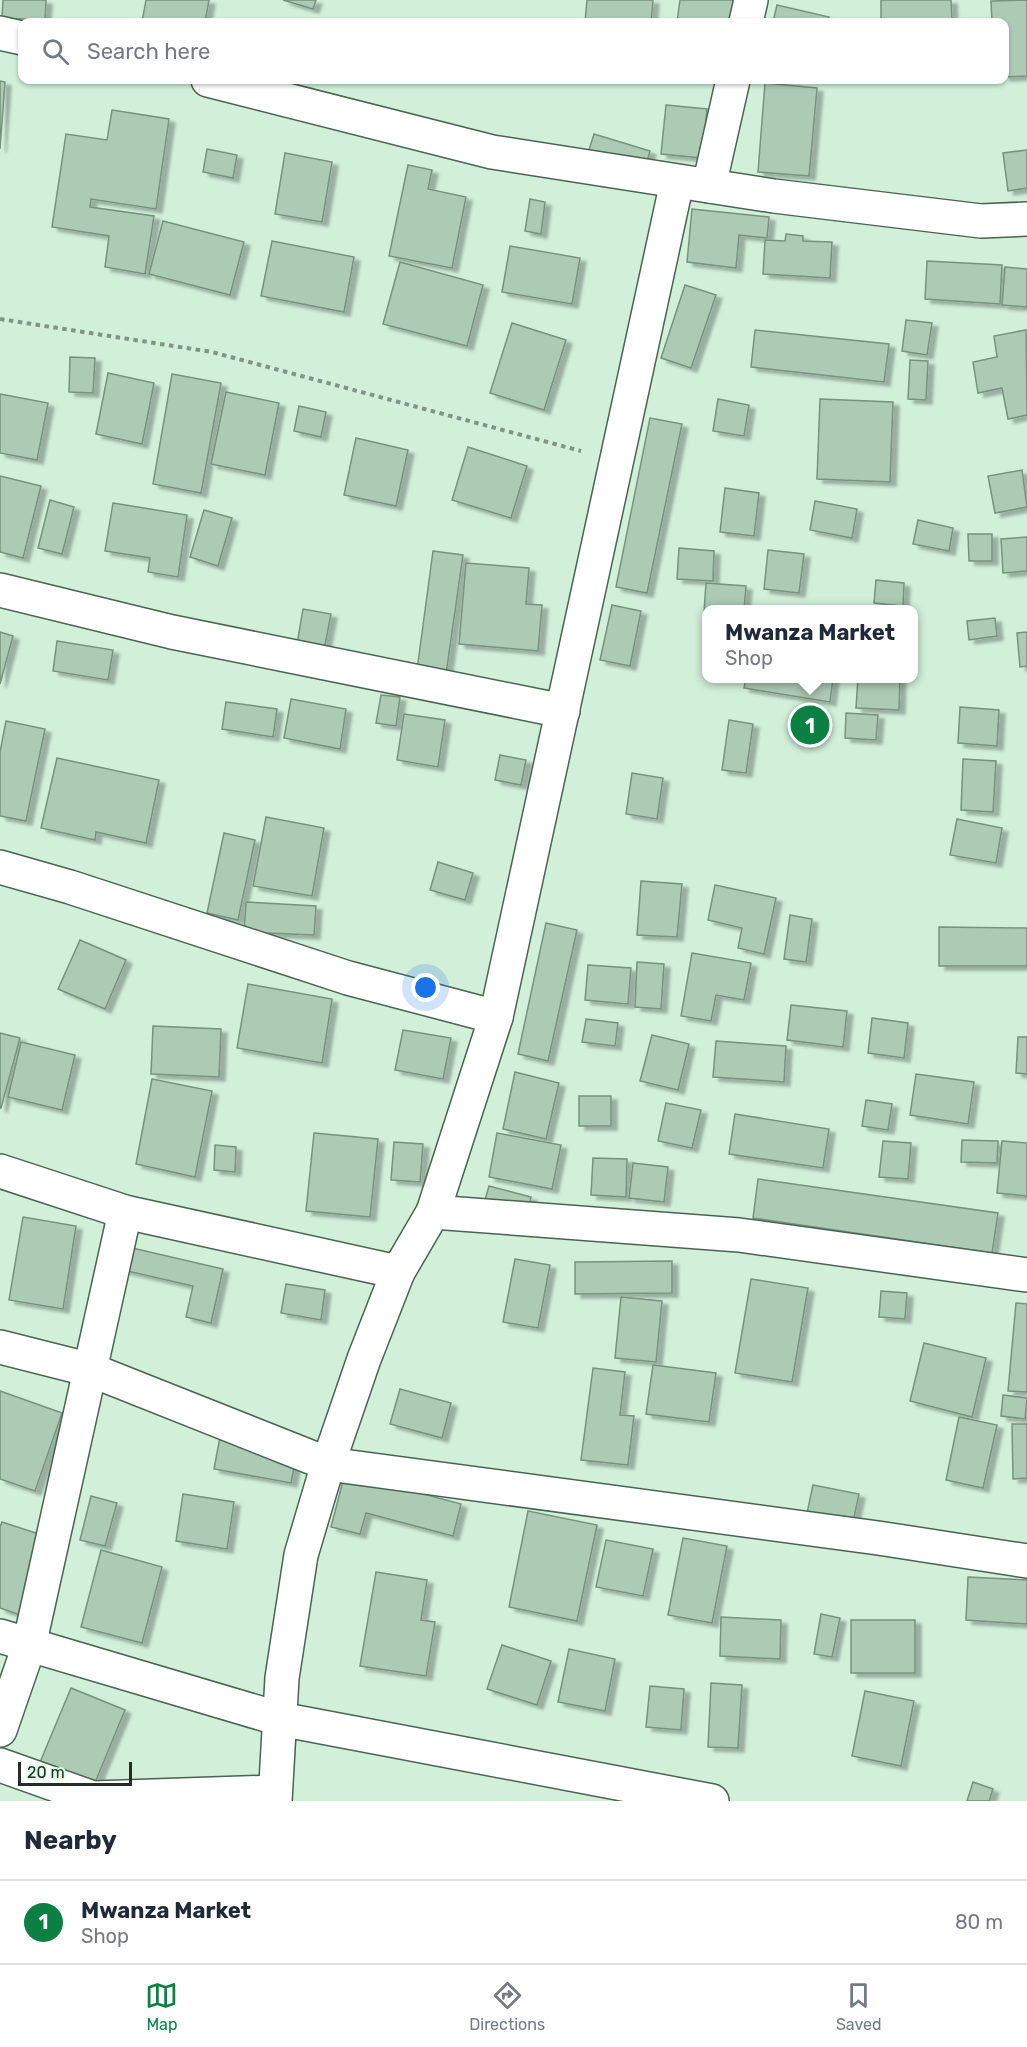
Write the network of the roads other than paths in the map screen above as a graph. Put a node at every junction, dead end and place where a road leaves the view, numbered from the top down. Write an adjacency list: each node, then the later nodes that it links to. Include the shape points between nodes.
1 (751, 0): 2 (street)
2 (747, 18)
3 (0, 33): 4 (street)
4 (18, 37)
5 (224, 84): 7 (street, via 492,152)
6 (733, 84): 8 (street)
7 (677, 182): 8 (street); 11 (street)
8 (709, 186): 9 (street, via 981,221)
9 (1027, 219)
10 (0, 590): 11 (street, via 172,632)
11 (563, 711): 13 (street)
12 (0, 867): 13 (street, via 348,978)
13 (496, 1017): 16 (street)
14 (0, 1171): 15 (street)
15 (125, 1212): 17 (street); 20 (street)
16 (432, 1212): 17 (street); 18 (street, via 740,1235)
17 (398, 1272): 21 (street)
18 (1027, 1275)
19 (0, 1347): 20 (street)
20 (91, 1370): 21 (street); 23 (street)
21 (328, 1464): 22 (street); 24 (street, via 301,1555 282,1678)
22 (1027, 1561)
23 (15, 1641): 24 (street); 25 (street)
24 (280, 1719): 27 (street); 28 (street)
25 (0, 1730)
26 (0, 1765): 27 (street, via 93,1798)
27 (275, 1797)
28 (712, 1801)

